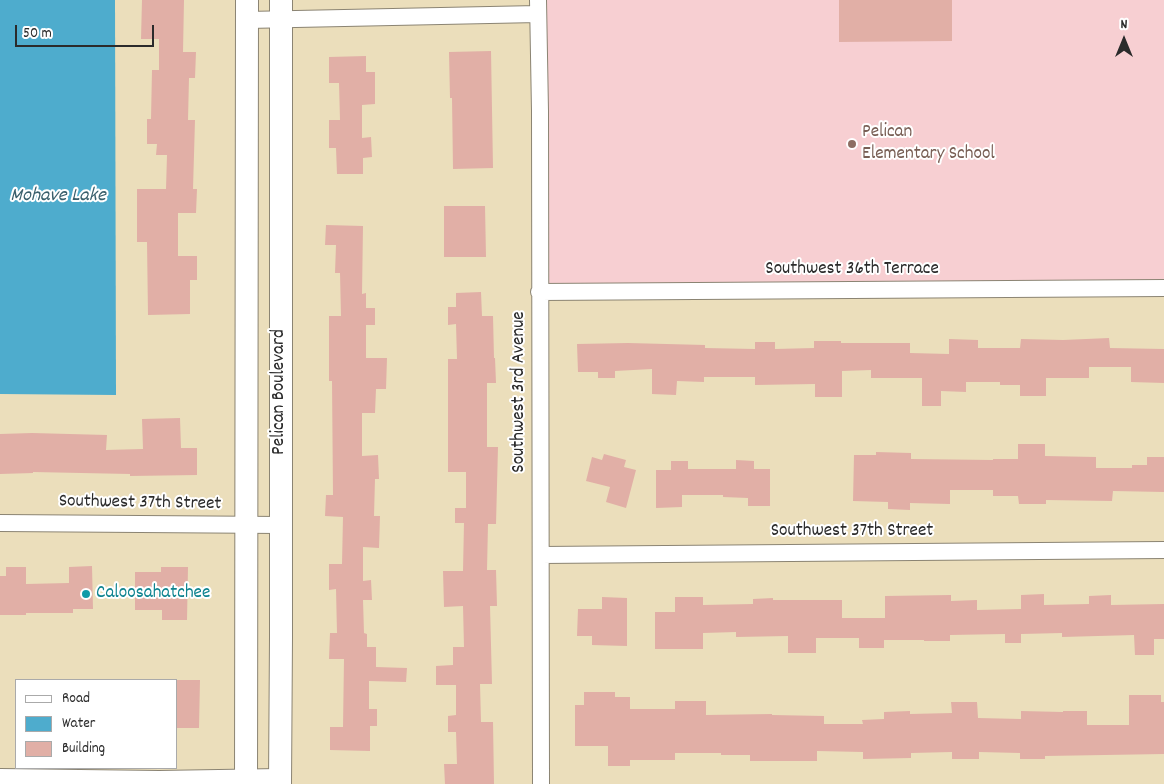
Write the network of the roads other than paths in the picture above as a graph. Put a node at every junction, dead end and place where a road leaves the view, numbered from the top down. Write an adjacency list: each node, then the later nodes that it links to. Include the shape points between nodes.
1 (538, 7): 3 (street); 5 (street, Southwest 3rd Avenue)
2 (247, 10): 3 (street); 7 (street, Pelican Boulevard)
3 (281, 10): 8 (street, Pelican Boulevard)
4 (1164, 288): 5 (street, Southwest 36th Terrace)
5 (540, 292): 10 (street, Southwest 3rd Avenue)
6 (0, 523): 7 (street, Southwest 37th Street)
7 (247, 525): 8 (street, Southwest 37th Street); 12 (street, Pelican Boulevard)
8 (280, 525): 13 (street, Pelican Boulevard)
9 (1164, 550): 10 (street, Southwest 37th Street)
10 (541, 554): 14 (street, Southwest 3rd Avenue)
11 (0, 777): 12 (street)
12 (246, 781): 13 (street)
13 (280, 781)
14 (541, 784)

